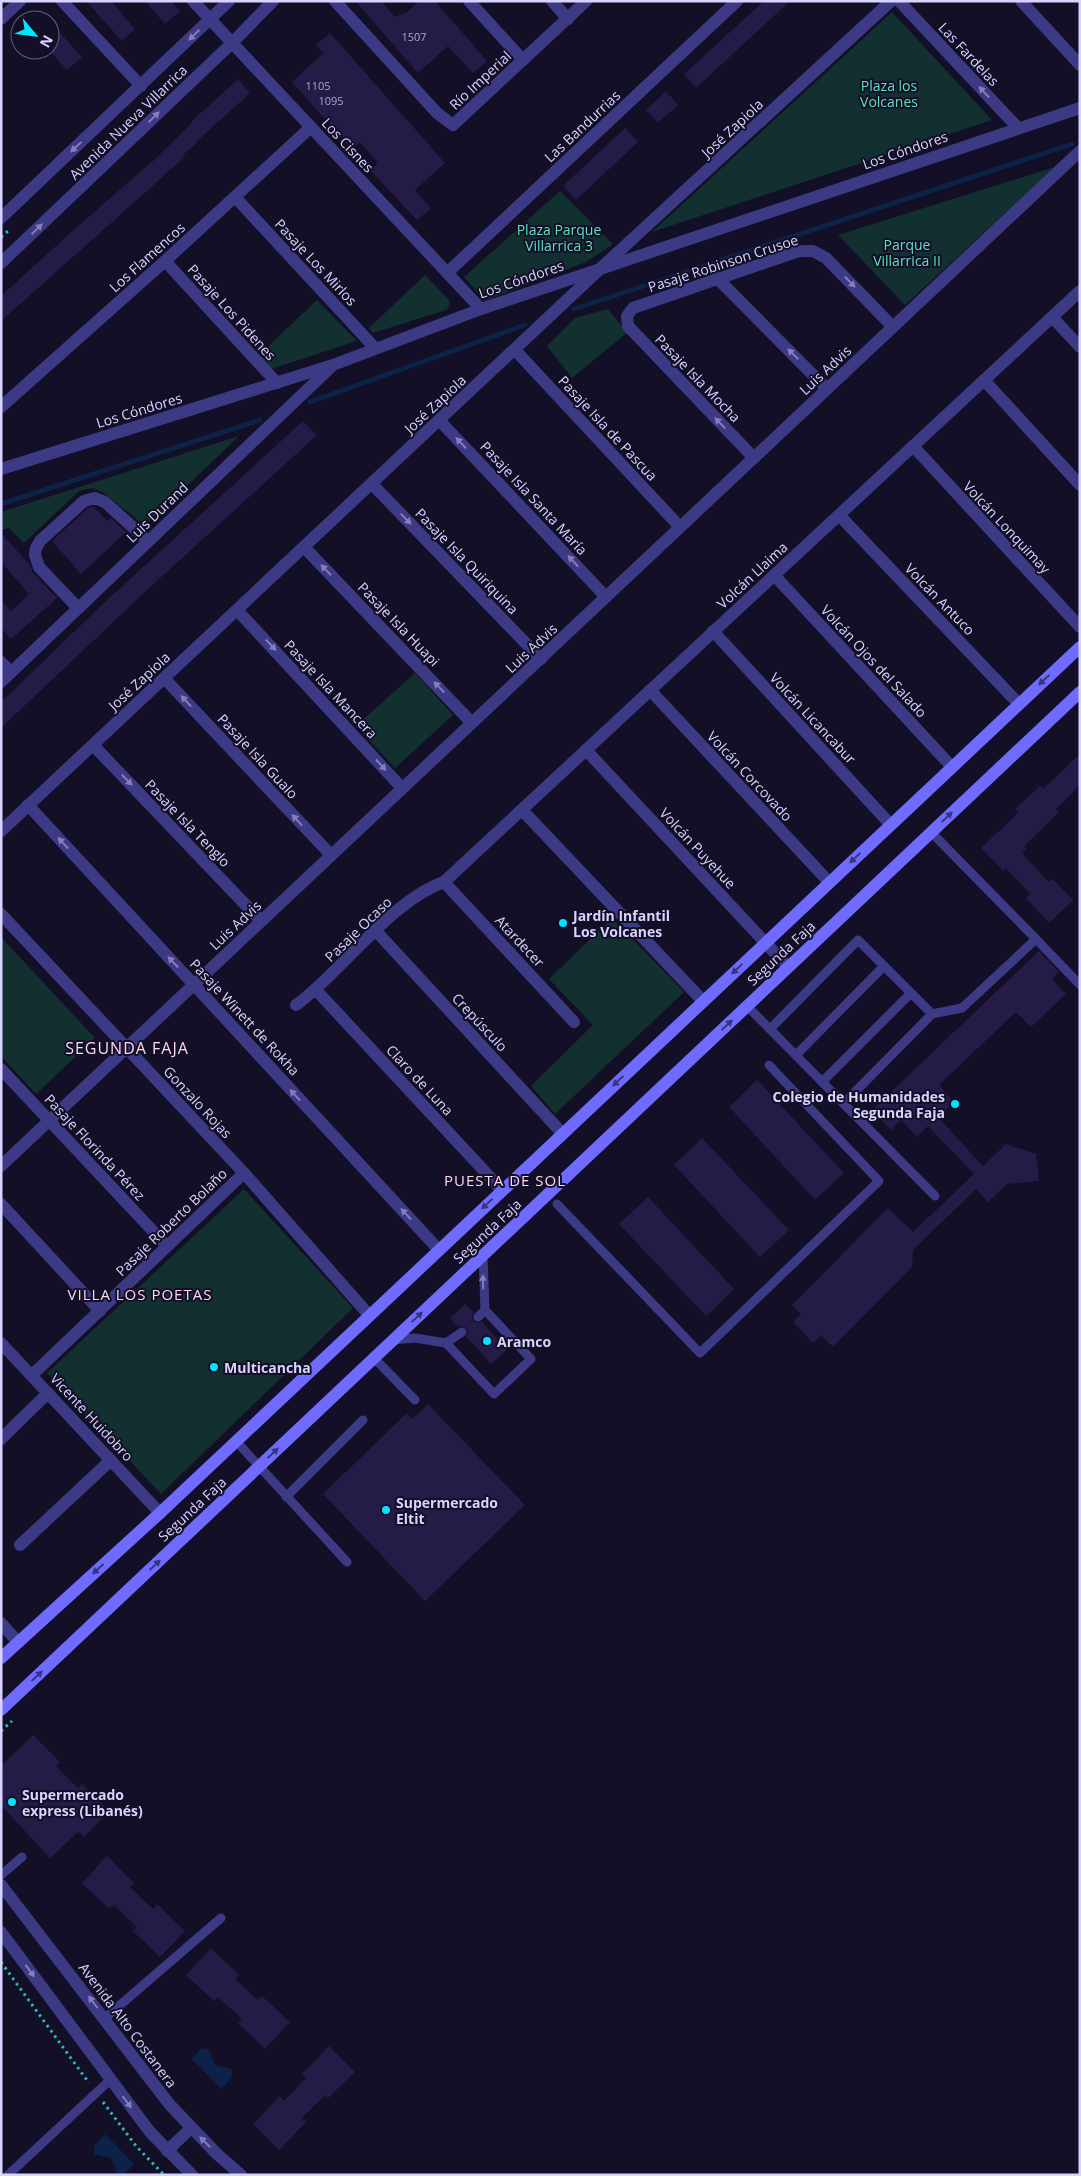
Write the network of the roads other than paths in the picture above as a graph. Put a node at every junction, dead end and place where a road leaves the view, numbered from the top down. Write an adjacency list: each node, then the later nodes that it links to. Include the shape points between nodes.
1 (20, 1): 15 (street)
2 (62, 1): 20 (street)
3 (193, 1): 16 (street, Los Cisnes)
4 (229, 1): 16 (street, Avenida Nueva Villarrica)
5 (273, 1): 17 (street, Avenida Nueva Villarrica)
6 (334, 1): 18 (street, Río Imperial, via 437,113 453,125)
7 (469, 1): 18 (street)
8 (552, 1): 14 (street)
9 (586, 1): 14 (street, Río Imperial)
10 (737, 1): 30 (street, Las Bandurrias)
11 (891, 1): 29 (street, José Zapiola)
12 (899, 1): 23 (street, Las Fardelas, one-way to 12)
13 (1021, 1): 19 (street)
14 (568, 18): 18 (street, Río Imperial)
15 (1, 19)
16 (210, 20): 17 (street, Los Cisnes); 20 (street, Avenida Nueva Villarrica, one-way to 20)
17 (232, 43): 22 (street, Los Cisnes); 28 (street, Avenida Nueva Villarrica, one-way to 17)
18 (523, 60)
19 (1080, 65)
20 (141, 86): 26 (street, Avenida Nueva Villarrica, one-way to 26)
21 (1080, 108): 23 (street, Los Cóndores)
22 (310, 127): 25 (street, Los Flamencos); 30 (street, Los Cisnes)
23 (1018, 128): 29 (street, Los Cóndores)
24 (1080, 151): 36 (street, Luis Advis)
25 (234, 197): 27 (street, Los Flamencos); 38 (street, Pasaje Los Mirlos)
26 (1, 218)
27 (165, 261): 42 (street, Pasaje Los Pidenes); 44 (street, Los Flamencos)
28 (1, 263)
29 (602, 267): 33 (street, Los Cóndores); 39 (street, José Zapiola)
30 (447, 273): 33 (street, Los Cisnes)
31 (717, 278): 34 (street, Pasaje Robinson Crusoe, via 633,308); 36 (street, Pasaje Robinson Crusoe, one-way to 36, via 799,251 813,251 826,258); 43 (street, one-way to 31)
32 (1080, 291): 35 (street, Volcán Llaima)
33 (481, 309): 38 (street, Los Cóndores)
34 (626, 316): 47 (street, Pasaje Isla Mocha, one-way to 34, via 628,326)
35 (1052, 317): 37 (street); 41 (street, Volcán Llaima)
36 (893, 327): 43 (street, Luis Advis)
37 (1080, 347)
38 (375, 348): 40 (street, Los Cóndores)
39 (514, 350): 45 (street, José Zapiola); 52 (street, Pasaje Isla de Pascua)
40 (333, 365): 42 (street, Los Cóndores); 53 (street, Luis Durand)
41 (984, 380): 46 (street, Volcán Llaima); 50 (street)
42 (277, 383): 48 (street, Los Cóndores)
43 (827, 389): 47 (street, Luis Advis)
44 (1, 407)
45 (440, 420): 49 (street, José Zapiola); 56 (street, Pasaje Isla Santa María, one-way to 45)
46 (913, 446): 51 (street, Volcán Llaima); 59 (street, Volcán Lonquimay)
47 (754, 458): 52 (street, Luis Advis)
48 (1, 469)
49 (372, 484): 54 (street, José Zapiola); 62 (street, Pasaje Isla Quiriquina, one-way to 62)
50 (1080, 485)
51 (839, 515): 55 (street, Volcán Llaima); 69 (street, Volcán Antuco)
52 (680, 527): 56 (street, Luis Advis)
53 (148, 542): 57 (street, Luis Durand); 57 (street, via 105,502 95,498 84,501 40,541 35,555 39,567)
54 (304, 547): 58 (street, José Zapiola); 70 (street, Pasaje Isla Huapi, one-way to 54)
55 (774, 575): 60 (street, Volcán Llaima); 73 (street, Volcán Ojos del Salado)
56 (606, 597): 62 (street, Luis Advis)
57 (78, 608): 64 (street, Luis Durand)
58 (238, 610): 65 (street, José Zapiola); 74 (street, Pasaje Isla Mancera, one-way to 74)
59 (1080, 627)
60 (714, 631): 67 (street, Volcán Llaima); 77 (street, Volcán Licancabur)
61 (1080, 647): 69 (main road, Segunda Faja, one-way to 69)
62 (541, 659): 70 (street, Luis Advis)
63 (1, 662): 64 (street)
64 (11, 672): 66 (street, Luis Durand)
65 (164, 678): 71 (street, José Zapiola); 80 (street, Pasaje Isla Gualo, one-way to 65)
66 (1, 682)
67 (650, 690): 72 (street, Volcán Llaima); 82 (street, Volcán Corcovado)
68 (1079, 693): 79 (main road, Segunda Faja, one-way to 68)
69 (1019, 704): 73 (main road, Segunda Faja)
70 (472, 723): 74 (street, Luis Advis)
71 (93, 745): 75 (street, José Zapiola); 84 (street, Pasaje Isla Tenglo, one-way to 84)
72 (586, 750): 76 (street, Volcán Llaima); 87 (street, Volcán Puyehue)
73 (952, 767): 77 (main road, Segunda Faja)
74 (402, 788): 80 (street, Luis Advis)
75 (28, 805): 78 (street, José Zapiola); 90 (street, Pasaje Winett de Rokha, one-way to 75)
76 (522, 810): 81 (street, Volcán Llaima); 94 (street)
77 (890, 824): 82 (main road, Segunda Faja, one-way to 82)
78 (1, 831)
79 (931, 832): 86 (lane); 89 (main road, Segunda Faja)
80 (331, 855): 84 (street, Luis Advis)
81 (444, 882): 85 (street, Pasaje Ocaso, via 410,900); 98 (street, Atardecer)
82 (829, 882): 87 (main road, Segunda Faja)
83 (1, 914): 100 (street, Gonzalo Rojas)
84 (261, 921): 90 (street, Luis Advis)
85 (376, 931): 92 (street, Pasaje Ocaso); 107 (street, Crepúsculo)
86 (1036, 939): 91 (lane); 97 (lane, via 962,1008)
87 (766, 942): 89 (street, Volcán Puyehue); 94 (main road, Segunda Faja, one-way to 94)
88 (884, 966): 93 (lane); 99 (lane, via 858,940); 101 (lane)
89 (788, 967): 96 (main road, Segunda Faja)
90 (194, 984): 100 (street, Luis Advis); 115 (street, Pasaje Winett de Rokha, one-way to 90)
91 (1080, 985)
92 (316, 990): 95 (street, Pasaje Ocaso); 110 (street, Claro de Luna)
93 (911, 993): 97 (lane); 104 (lane)
94 (703, 1001): 107 (main road, Segunda Faja, one-way to 107)
95 (296, 1005)
96 (747, 1006): 99 (lane); 116 (main road, Segunda Faja, one-way to 96)
97 (932, 1014): 105 (lane)
98 (574, 1022)
99 (770, 1029): 101 (lane)
100 (126, 1048): 106 (street, Luis Advis); 109 (street, Gonzalo Rojas)
101 (796, 1055): 104 (lane)
102 (769, 1066): 113 (lane, via 879,1181 700,1353)
103 (1, 1069): 106 (street, Pasaje Florinda Pérez)
104 (822, 1082): 105 (lane)
105 (844, 1103): 111 (lane)
106 (49, 1120): 108 (street, Luis Advis); 114 (street, Pasaje Florinda Pérez)
107 (562, 1133): 110 (main road, Segunda Faja)
108 (1, 1166)
109 (244, 1173): 114 (street, Pasaje Roberto Bolaño); 119 (street, Gonzalo Rojas)
110 (502, 1190): 115 (main road, Segunda Faja, one-way to 115)
111 (935, 1196)
112 (1, 1204): 118 (street)
113 (557, 1204)
114 (167, 1246): 118 (street, Pasaje Roberto Bolaño)
115 (439, 1250): 119 (main road, Segunda Faja)
116 (483, 1255): 117 (lane, one-way to 116); 122 (main road, Segunda Faja, one-way to 116)
117 (484, 1310): 120 (lane); 124 (lane, via 531,1359 494,1394)
118 (100, 1311): 126 (street, Pasaje Roberto Bolaño)
119 (369, 1315): 131 (main road, Segunda Faja)
120 (478, 1317)
121 (462, 1332): 124 (lane)
122 (393, 1340): 124 (lane, via 415,1338); 125 (main road, Segunda Faja)
123 (1, 1343): 126 (street, Vicente Huidobro)
124 (446, 1343)
125 (374, 1358): 128 (lane); 133 (main road, Segunda Faja, one-way to 125)
126 (32, 1375): 127 (street, Vicente Huidobro)
127 (48, 1393): 130 (street); 132 (street, Vicente Huidobro)
128 (414, 1400)
129 (363, 1420): 134 (lane)
130 (1, 1440)
131 (236, 1440): 133 (lane); 135 (main road, Segunda Faja)
132 (111, 1460): 135 (street, Vicente Huidobro); 136 (street)
133 (259, 1466): 134 (lane); 141 (main road, Segunda Faja, one-way to 133)
134 (286, 1497): 137 (lane)
135 (160, 1513): 139 (main road, Segunda Faja, one-way to 139)
136 (20, 1544)
137 (346, 1562)
138 (1, 1624): 139 (street)
139 (18, 1642): 140 (main road, Segunda Faja)
140 (1, 1658)
141 (1, 1710)
142 (22, 1857): 143 (lane)
143 (1, 1875)
144 (1, 1885): 147 (street, Avenida Alto Costanera, one-way to 144)
145 (221, 1918): 147 (lane)
146 (2, 1933): 148 (street, one-way to 148)
147 (105, 2018): 149 (street, Avenida Alto Costanera, via 150,2080)
148 (110, 2080): 150 (street, one-way to 150); 151 (lane)
149 (191, 2128): 150 (street); 153 (street, Avenida Alto Costanera, one-way to 149)
150 (168, 2151): 152 (street)
151 (8, 2175)
152 (192, 2175)
153 (241, 2175)

